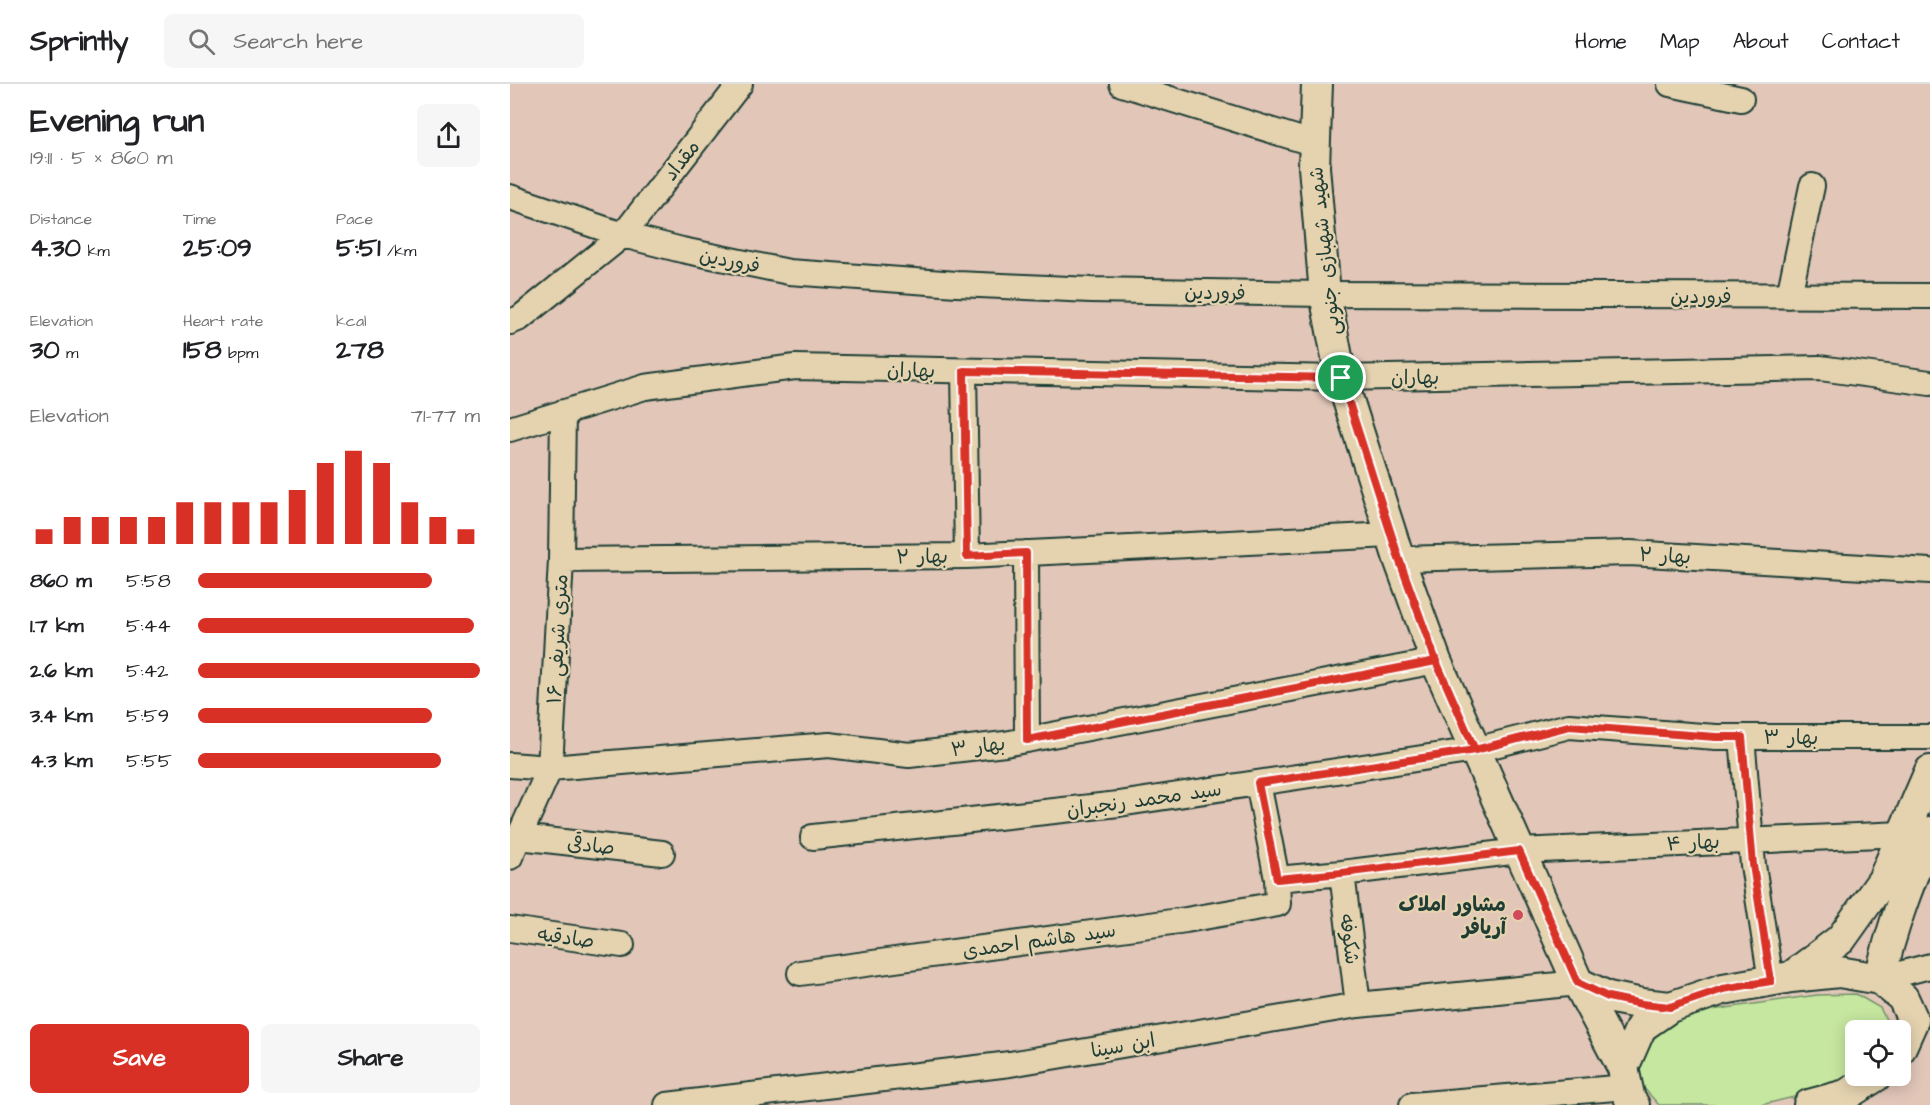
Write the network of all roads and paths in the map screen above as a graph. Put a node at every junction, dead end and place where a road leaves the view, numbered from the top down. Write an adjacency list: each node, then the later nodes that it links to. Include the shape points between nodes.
1 (740, 84): 9 (street, مقداد)
2 (1122, 84): 6 (street)
3 (1670, 84): 5 (street)
4 (1319, 88): 6 (main road, شهید شهبازی جنوبی)
5 (1741, 99)
6 (1315, 144): 10 (main road, شهید شهبازی جنوبی)
7 (1812, 186): 11 (street)
8 (510, 197): 9 (street, فروردین)
9 (623, 235): 10 (street, فروردین, via 789,272 1069,289); 13 (street, مقداد)
10 (1325, 294): 11 (street, فروردین); 15 (main road, شهید شهبازی جنوبی)
11 (1789, 296): 12 (street, فروردین)
12 (1930, 296)
13 (510, 322)
14 (964, 371): 15 (street, بهاران); 17 (street, بهاران, via 795,367 645,387); 21 (street)
15 (1341, 378): 16 (street, بهاران, via 1820,368); 19 (main road, شهید شهبازی جنوبی)
16 (1930, 383)
17 (563, 412): 18 (street, بهاران); 22 (street, ۱۶ متری شریفی)
18 (510, 429)
19 (1395, 547): 20 (street, بهار ۲); 23 (street, بهار ۲, via 1630,553); 24 (main road, شهید شهبازی جنوبی)
20 (1026, 553): 21 (street, بهار ۲); 27 (street)
21 (967, 556): 22 (street, بهار ۲)
22 (561, 560): 30 (street, ۱۶ متری شریفی)
23 (1930, 571)
24 (1436, 661): 27 (street, بهار ۳); 28 (main road, شهید شهبازی جنوبی)
25 (1742, 737): 26 (street, بهار ۳); 28 (street, بهار ۳, via 1569,726); 35 (street)
26 (1930, 737)
27 (1027, 740): 30 (street, بهار ۳, via 909,755 829,745)
28 (1475, 750): 32 (street, سید محمد رنجبران); 37 (main road, شهید شهبازی جنوبی)
29 (510, 765): 30 (street, بهار ۳)
30 (550, 768): 36 (street, ۱۶ متری شریفی)
31 (1930, 771): 33 (main road)
32 (1258, 783): 34 (street, سید محمد رنجبران, via 1119,804); 40 (street)
33 (1917, 833): 35 (street, بهار ۴); 45 (main road, via 1841,939); 46 (main road)
34 (813, 837)
35 (1751, 840): 37 (street, بهار ۴); 45 (street)
36 (515, 847): 38 (street, صادقی)
37 (1519, 851): 39 (street); 47 (main road, شهید شهبازی جنوبی)
38 (662, 853)
39 (1342, 873): 40 (street); 48 (street, شکوفه)
40 (1277, 879): 44 (street, سید هاشم احمدی, via 1278,904)
41 (510, 929): 42 (street, صادقیه)
42 (622, 945)
43 (1930, 966): 46 (street)
44 (800, 973)
45 (1781, 979): 46 (main road, via 1839,972); 49 (main road, via 1723,989)
46 (1880, 979): 50 (main road, via 1903,998 1913,1020)
47 (1578, 983): 48 (street, ابن سینا); 49 (main road, via 1608,997); 52 (main road, شهید شهبازی جنوبی)
48 (1358, 1005): 53 (street, ابن سینا, via 1010,1064)
49 (1670, 1007): 52 (main road, via 1641,1027)
50 (1911, 1024)
51 (1860, 1086): 55 (main road, via 1846,1095)
52 (1628, 1087): 54 (street)
53 (667, 1105)
54 (1413, 1105)
55 (1809, 1105)

